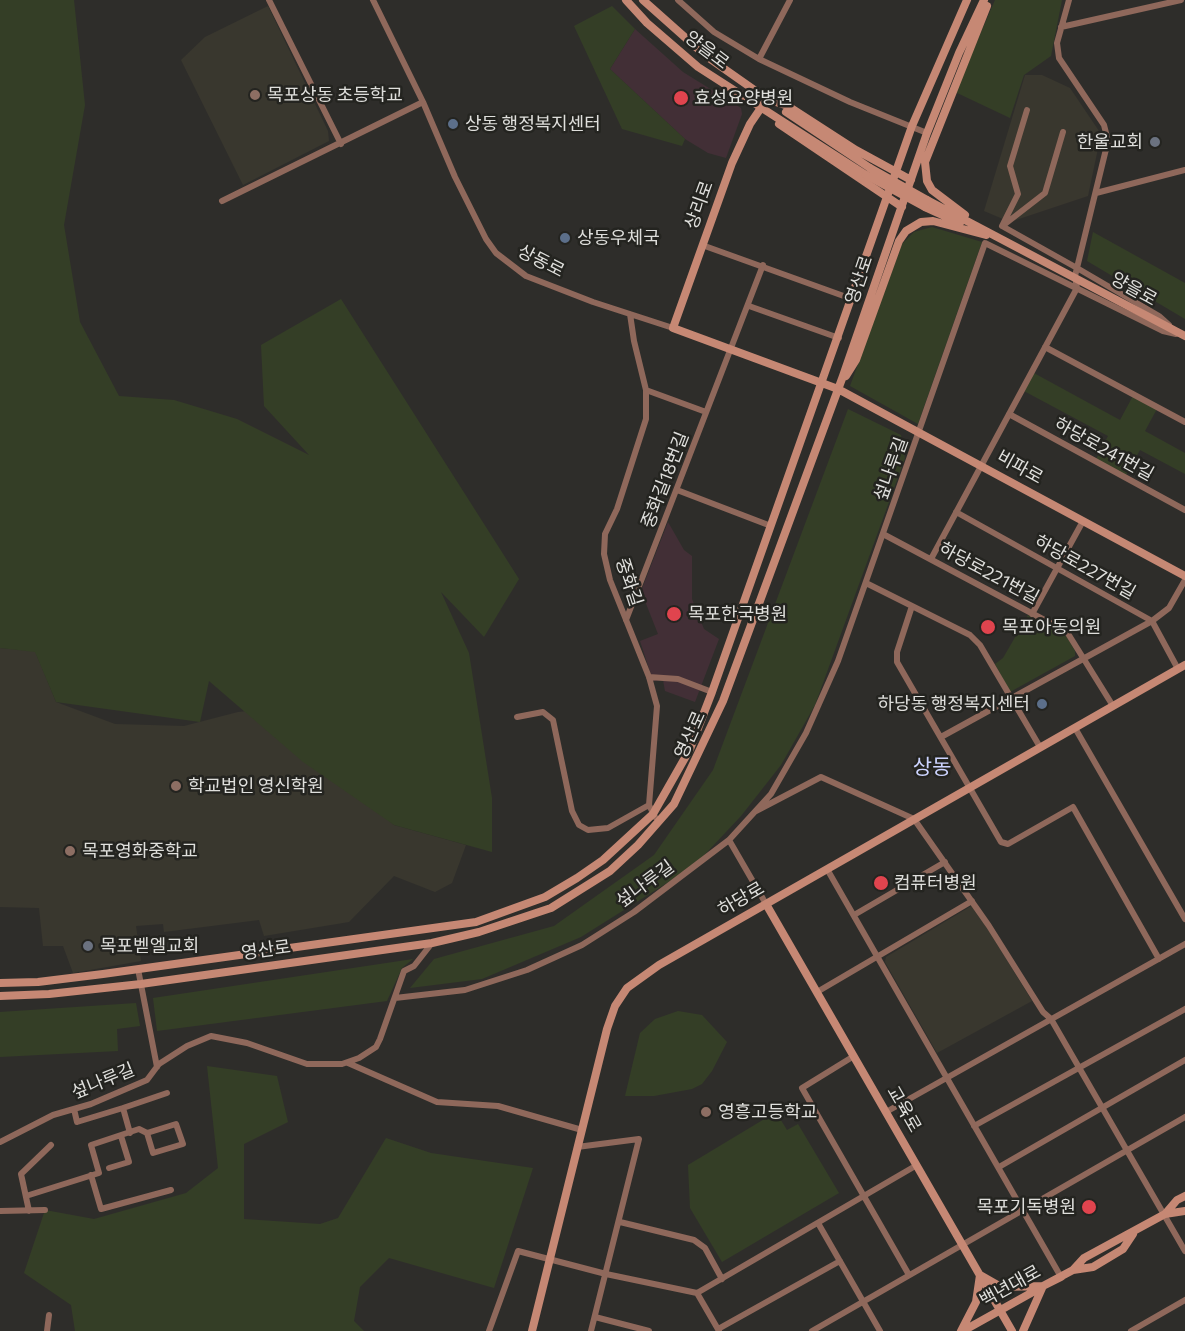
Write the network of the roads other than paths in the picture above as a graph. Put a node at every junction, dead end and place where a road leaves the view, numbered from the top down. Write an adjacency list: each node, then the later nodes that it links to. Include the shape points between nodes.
1 (269, 0): 21 (street)
2 (373, 0): 15 (street, 상동로)
3 (626, 0): 16 (street, 양을로, via 646,23 699,67)
4 (643, 0): 14 (street, 양을로, via 706,56)
5 (678, 0): 13 (street, via 714,32)
6 (790, 0): 13 (street)
7 (967, 0): 18 (street, 영산로)
8 (984, 0): 20 (street, 영산로)
9 (989, 0): 31 (street, via 924,169 937,195)
10 (1069, 0): 12 (street)
11 (1180, 0): 12 (street)
12 (1060, 27): 26 (street, via 1059,58 1108,135)
13 (759, 59): 18 (street)
14 (767, 99): 16 (street, 상리로); 23 (street, 양을로); 24 (street, via 788,106)
15 (423, 102): 21 (street); 38 (street, 상동로, via 455,177 496,253 526,276)
16 (761, 107): 23 (street, 양을로); 27 (street, via 783,128); 32 (street, 상리로, via 732,164)
17 (1027, 111): 30 (street, via 1010,166 1018,194)
18 (912, 126): 20 (street); 24 (street, 영산로)
19 (1062, 132): 30 (street, via 1045,193)
20 (927, 133): 25 (street, 영산로)
21 (341, 144): 28 (street)
22 (1185, 170): 26 (street)
23 (868, 171): 31 (street, 양을로, bridge)
24 (897, 172): 25 (street); 27 (street, 영산로)
25 (911, 180): 29 (street, 영산로)
26 (1096, 194): 34 (street)
27 (888, 198): 29 (street); 36 (street, 영산로)
28 (222, 201)
29 (902, 207): 45 (street, 영산로)
30 (1002, 226): 34 (street)
31 (1002, 240): 34 (street, 양을로); 45 (street, via 933,221 921,222 906,231 856,360)
32 (702, 245): 33 (street); 39 (street, 상리로)
33 (763, 265): 36 (street); 37 (street, 중화길18번길)
34 (1076, 272): 35 (street); 40 (street, 양을로)
35 (1077, 288): 40 (street, via 1163,331); 42 (street); 50 (street, 섶나루길, via 985,243)
36 (853, 299): 41 (street, 영산로)
37 (749, 306): 41 (street); 43 (street, 중화길18번길)
38 (630, 314): 39 (street, 상동로); 46 (street, 중화길)
39 (673, 328): 43 (street, 상동로)
40 (1185, 336)
41 (839, 338): 44 (street, 영산로)
42 (1045, 347): 48 (street); 49 (street)
43 (730, 350): 44 (street, 상동로); 47 (street, 중화길18번길)
44 (824, 383): 45 (street, 상동로); 56 (street, 영산로)
45 (838, 389): 50 (street, 비파로); 80 (street, 영산로, via 723,701 686,784)
46 (646, 390): 47 (street); 64 (street, 중화길, via 646,419 641,438 605,534 604,563)
47 (706, 412): 52 (street, 중화길18번길)
48 (1009, 414): 51 (street); 53 (street, 하당로241번길)
49 (1185, 422)
50 (920, 434): 51 (street, 비파로); 57 (street, 섶나루길)
51 (981, 465): 54 (street); 55 (street, 비파로)
52 (677, 490): 56 (street); 64 (street, 중화길18번길)
53 (1185, 510)
54 (956, 512): 58 (street); 59 (street, 하당로227번길)
55 (1083, 521): 59 (street); 60 (street, 비파로)
56 (771, 526): 69 (street, 영산로)
57 (883, 534): 58 (street, 하당로221번길); 61 (street, 섶나루길)
58 (931, 559): 63 (street, 하당로221번길)
59 (1057, 568): 63 (street); 65 (street, 하당로227번길)
60 (1185, 578): 65 (street, via 1169,608)
61 (866, 583): 62 (street); 78 (street, 섶나루길, via 806,733 771,794)
62 (912, 606): 70 (street, via 970,635); 74 (street, via 897,662)
63 (1032, 614): 66 (street, 하당로221번길, via 1067,632)
64 (626, 621): 68 (street, 중화길)
65 (1152, 621): 66 (street); 67 (street)
66 (1084, 657): 70 (street); 71 (street, 하당로221번길)
67 (1182, 667): 71 (street, 하당로)
68 (649, 677): 69 (street, via 678,679); 77 (street, 중화길, via 658,711)
69 (712, 692): 77 (street, 영산로, via 675,780)
70 (1011, 697): 74 (street); 75 (street)
71 (1113, 706): 73 (street, 하당로)
72 (517, 717): 77 (street, via 543,712 553,720 572,811 579,825 588,830 608,828)
73 (1075, 728): 75 (street, 하당로); 87 (street)
74 (941, 737): 76 (street)
75 (1040, 747): 76 (street, 하당로)
76 (970, 787): 79 (street, 하당로); 91 (street, via 1001,842 1008,844 1073,807)
77 (651, 810): 80 (street); 92 (street, 영산로, via 603,860 577,878 545,897 476,922)
78 (753, 812): 79 (street, via 821,777); 81 (street, 섶나루길)
79 (914, 819): 82 (street); 83 (street, 하당로)
80 (660, 822): 88 (street, 영산로, via 610,871 551,908)
81 (729, 840): 85 (street); 97 (street, 섶나루길, via 634,912 560,956 465,990)
82 (945, 862): 84 (street); 86 (street)
83 (827, 869): 85 (street, 하당로); 86 (street)
84 (972, 901): 90 (street); 99 (street)
85 (766, 904): 95 (street, 교육로); 113 (street, 하당로, via 646,972 627,988 610,1018)
86 (854, 915): 90 (street)
87 (1185, 919)
88 (432, 943): 94 (street, 영산로); 97 (street, via 414,966 404,971)
89 (1185, 944): 91 (street)
90 (877, 957): 95 (street); 105 (street)
91 (1159, 958): 99 (street)
92 (138, 969): 93 (street, 영산로); 94 (street)
93 (0, 983)
94 (141, 984): 96 (street, 영산로); 103 (street)
95 (817, 992): 100 (street, 교육로)
96 (0, 996)
97 (395, 999): 102 (street, via 376,1047)
98 (1185, 1009): 104 (street)
99 (1051, 1019): 104 (street); 105 (street)
100 (854, 1056): 110 (street, 교육로); 128 (street, via 802,1088)
101 (1185, 1060): 108 (street)
102 (348, 1064): 103 (street, 섶나루길, via 307,1064 247,1043 211,1036 187,1046); 113 (street, via 437,1102 498,1106)
103 (157, 1067): 109 (street, 섶나루길, via 147,1080)
104 (1079, 1068): 108 (street); 112 (street)
105 (947, 1077): 110 (street); 112 (street)
106 (167, 1093): 107 (street)
107 (123, 1108): 109 (street, via 77,1122); 114 (street)
108 (1102, 1108): 120 (street); 122 (street)
109 (74, 1109): 117 (street, 섶나루길, via 53,1115)
110 (886, 1112): 121 (street, 교육로)
111 (1185, 1117): 120 (street)
112 (975, 1126): 122 (street)
113 (582, 1130): 119 (street, 하당로)
114 (130, 1132): 115 (street); 116 (street)
115 (147, 1133): 115 (street, via 176,1124 183,1144 153,1153)
116 (121, 1136): 123 (street, via 129,1162); 124 (street, via 91,1145 99,1173)
117 (0, 1142)
118 (51, 1145): 126 (street, via 21,1174)
119 (577, 1147): 135 (street, via 639,1139); 139 (street, 하당로)
120 (1127, 1150): 130 (street); 134 (street)
121 (917, 1166): 128 (street); 137 (street, 교육로)
122 (999, 1167): 130 (street)
123 (109, 1168)
124 (91, 1175): 125 (street, via 101,1209); 126 (street)
125 (171, 1190)
126 (26, 1196): 132 (street)
127 (1185, 1196): 134 (street, 백년대로)
128 (864, 1197): 136 (street); 142 (street)
129 (45, 1210): 132 (street)
130 (1023, 1210): 137 (street); 144 (street)
131 (0, 1211): 132 (street)
132 (29, 1211)
133 (1185, 1211): 134 (street, 백년대로)
134 (1165, 1214): 138 (street); 144 (street, 백년대로, via 1133,1233 1123,1249 1093,1267 1073,1270)
135 (620, 1222): 141 (street); 145 (street, via 694,1240 705,1248)
136 (818, 1223): 140 (street); 145 (street)
137 (963, 1245): 142 (street); 143 (street, 교육로)
138 (1185, 1251)
139 (550, 1260): 141 (street); 156 (street, via 518,1251); 157 (street, 하당로)
140 (840, 1261): 149 (street); 154 (street)
141 (606, 1274): 147 (street); 152 (street)
142 (909, 1275): 149 (street)
143 (980, 1275): 146 (street, via 1001,1287); 150 (street, 교육로); 162 (street, via 976,1302)
144 (1061, 1277): 146 (street, 백년대로)
145 (722, 1279): 147 (street)
146 (1043, 1286): 150 (street, 백년대로); 164 (street)
147 (698, 1293): 154 (street)
148 (1185, 1299): 165 (street)
149 (863, 1301): 160 (street); 161 (street)
150 (1000, 1311): 162 (street, 백년대로); 163 (street, 교육로)
151 (49, 1315): 155 (street)
152 (595, 1317): 153 (street); 158 (street)
153 (635, 1329): 159 (street)
154 (718, 1330)
155 (48, 1331)
156 (489, 1331)
157 (532, 1331)
158 (591, 1331)
159 (649, 1331)
160 (812, 1331)
161 (880, 1331)
162 (962, 1331)
163 (1012, 1331)
164 (1023, 1331)
165 (1131, 1331)

